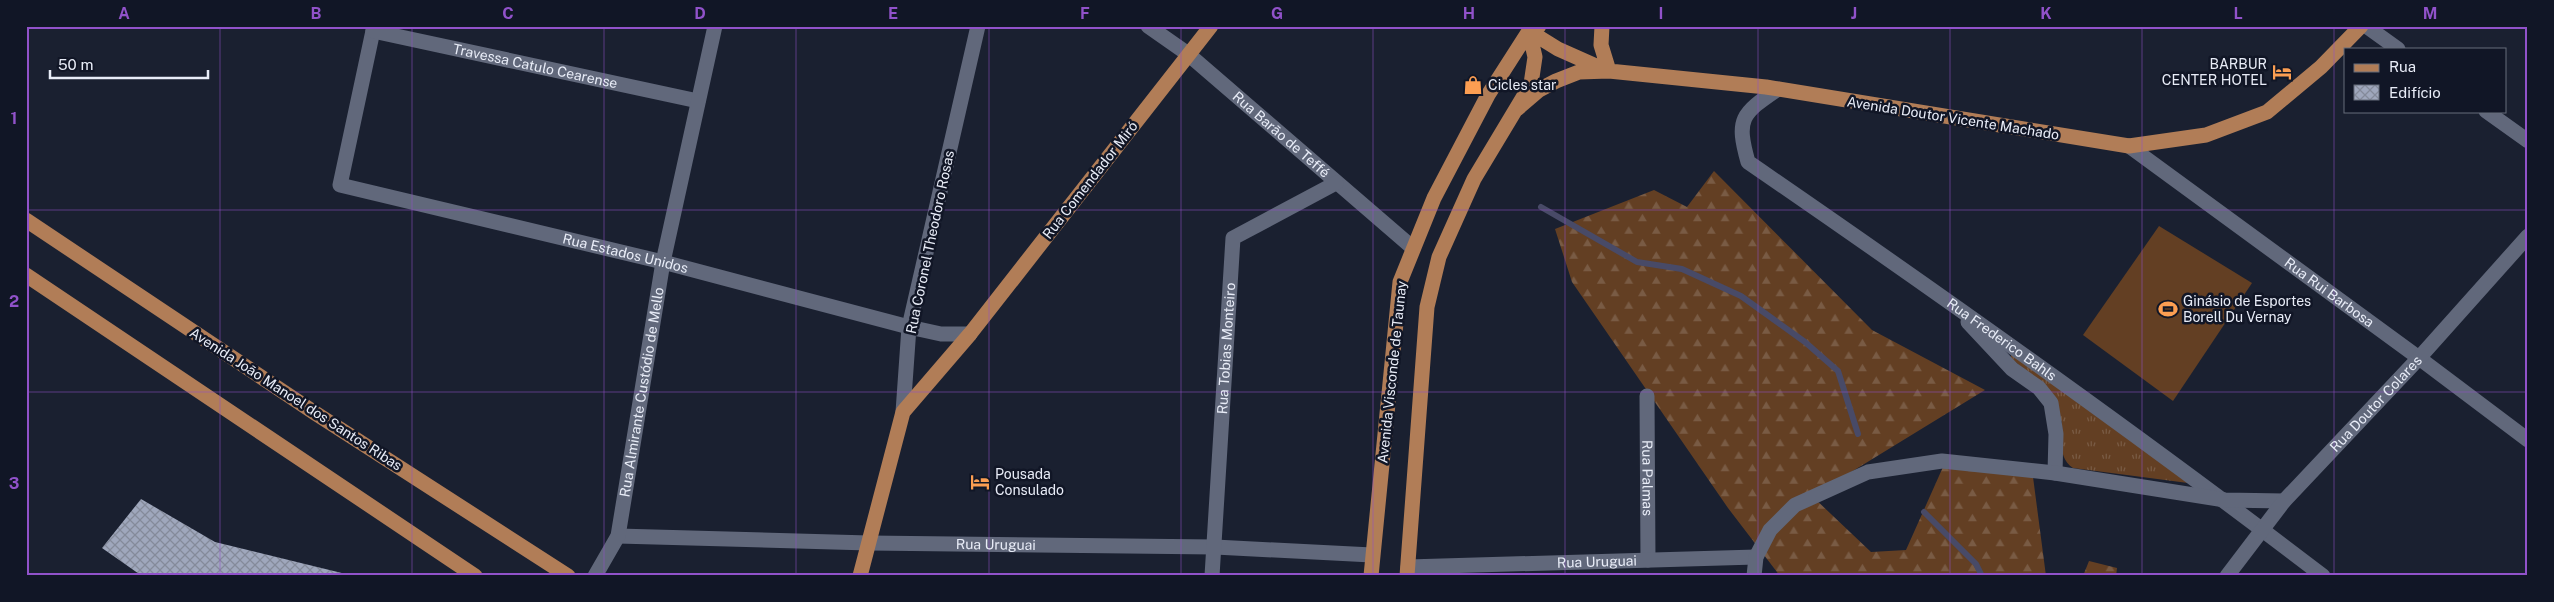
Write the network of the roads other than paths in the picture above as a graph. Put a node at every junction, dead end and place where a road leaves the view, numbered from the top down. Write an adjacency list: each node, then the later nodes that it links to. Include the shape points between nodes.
1 (715, 26): 14 (street, Rua Almirante Custódio de Mello)
2 (978, 26): 26 (street, Rua Coronel Theodoro Rosas)
3 (1148, 26): 11 (street, Rua Barão de Teffé)
4 (1211, 26): 11 (main road, Rua Comendador Miró)
5 (1602, 26): 12 (main road, via 1601,45)
6 (2361, 26): 18 (main road, Avenida Doutor Vicente Machado, via 2321,67 2267,112 2206,135)
7 (2366, 26): 10 (street)
8 (1531, 28): 12 (main road, via 1558,49); 15 (main road, via 1534,70 1531,84); 22 (main road, Avenida Visconde de Taunay, via 1488,95 1434,198)
9 (374, 29): 14 (street, Travessa Catulo Cearense); 23 (street, Rua Estados Unidos, via 340,185)
10 (2397, 48)
11 (1188, 54): 19 (street, Rua Barão de Teffé); 27 (main road, Rua Comendador Miró)
12 (1609, 71): 13 (main road, Avenida Doutor Vicente Machado); 15 (main road, Avenida Doutor Vicente Machado, via 1579,72 1556,81)
13 (1778, 89): 18 (main road, Avenida Doutor Vicente Machado); 25 (street, Rua Frederico Bahls, via 1754,105 1744,120 1740,135 1748,162)
14 (698, 101): 23 (street, Rua Almirante Custódio de Mello)
15 (1518, 109): 42 (main road, Avenida Visconde de Taunay, via 1474,179 1439,257 1427,307)
16 (2487, 112): 17 (street)
17 (2528, 141)
18 (2129, 146): 28 (street, Rua Rui Barbosa)
19 (1336, 183): 22 (street, Rua Barão de Teffé); 38 (street, Rua Tobias Monteiro, via 1233,238)
20 (26, 220): 44 (main road, Avenida João Manoel dos Santos Ribas, via 315,414)
21 (2528, 236): 28 (street, Rua Doutor Colares)
22 (1413, 248): 39 (main road, Avenida Visconde de Taunay, via 1400,282)
23 (663, 262): 26 (street, Rua Estados Unidos); 36 (street, Rua Almirante Custódio de Mello)
24 (26, 275): 43 (main road)
25 (1945, 297): 32 (street, via 2012,369 2039,388 2052,403); 33 (street, Rua Frederico Bahls)
26 (910, 327): 27 (street, via 941,334); 30 (street, Rua Coronel Theodoro Rosas)
27 (970, 334): 30 (main road, Rua Comendador Miró)
28 (2419, 358): 31 (street, Rua Rui Barbosa); 34 (street, Rua Doutor Colares)
29 (1646, 396): 41 (street, Rua Palmas)
30 (903, 412): 37 (main road, Rua Coronel Theodoro Rosas)
31 (2528, 440)
32 (2056, 473): 33 (street); 40 (street, via 1942,461 1868,472 1796,505 1770,530)
33 (2225, 500): 34 (street); 35 (street, Rua Frederico Bahls)
34 (2284, 501): 35 (street, Rua Doutor Colares)
35 (2264, 530): 50 (street, Rua Doutor Colares); 51 (street, Rua Frederico Bahls)
36 (618, 536): 37 (street, Rua Uruguai); 45 (street, Rua Almirante Custódio de Mello)
37 (869, 543): 38 (street, Rua Uruguai); 46 (main road, Rua Coronel Theodoro Rosas)
38 (1215, 547): 39 (street, Rua Uruguai); 47 (street, Rua Tobias Monteiro)
39 (1372, 555): 48 (main road, Avenida Visconde de Taunay)
40 (1756, 557): 41 (street, Rua Uruguai); 49 (street)
41 (1648, 560): 42 (street, Rua Uruguai)
42 (1408, 571)
43 (475, 576)
44 (568, 576)
45 (595, 576)
46 (860, 576)
47 (1212, 576)
48 (1370, 576)
49 (1754, 576)
50 (2227, 576)
51 (2323, 576)

